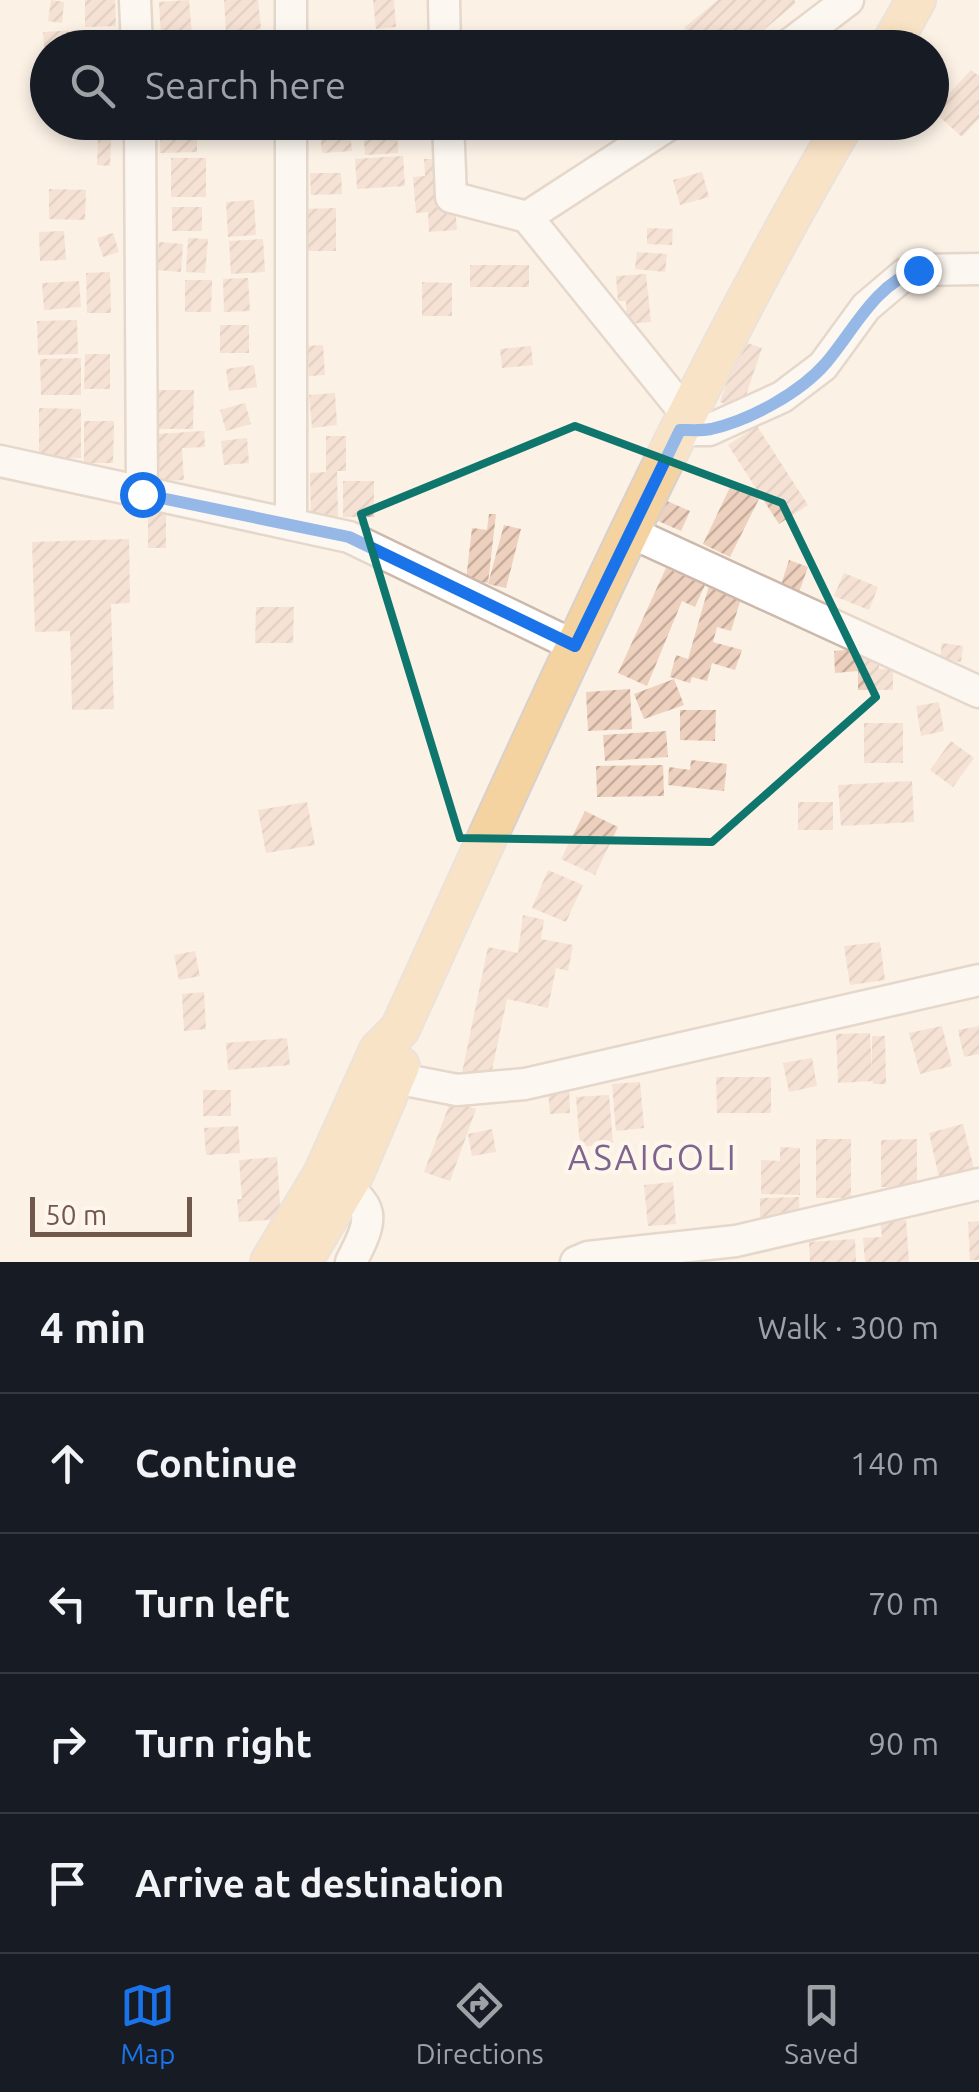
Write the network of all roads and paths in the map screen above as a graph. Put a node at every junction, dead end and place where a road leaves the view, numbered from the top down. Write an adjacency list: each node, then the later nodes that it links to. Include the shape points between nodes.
1 (135, 0): 6 (street)
2 (291, 0): 7 (street)
3 (444, 0): 8 (street)
4 (848, 0): 9 (street)
5 (916, 0): 10 (main road)
6 (136, 30)
7 (291, 30)
8 (445, 30)
9 (809, 30)
10 (899, 30)
11 (140, 140): 20 (street)
12 (291, 140): 21 (street)
13 (448, 140): 16 (street, via 450,198)
14 (647, 140): 16 (street)
15 (834, 140): 18 (main road)
16 (528, 218): 18 (street)
17 (979, 269): 18 (street, via 906,274 866,308 823,366 782,397 709,430)
18 (684, 423): 22 (main road)
19 (0, 461): 20 (street)
20 (142, 494): 21 (street)
21 (291, 524): 23 (street, via 349,537)
22 (630, 532): 23 (main road); 24 (street)
23 (575, 646): 26 (main road)
24 (979, 692)
25 (979, 980): 27 (street, via 525,1084 457,1090)
26 (400, 1030): 27 (main road, via 402,1062); 28 (main road, via 379,1050)
27 (394, 1078): 28 (main road)
28 (335, 1180): 30 (main road); 31 (main road); 32 (street, via 366,1204 370,1217)
29 (979, 1184): 33 (street, via 736,1241)
30 (270, 1262)
31 (302, 1262)
32 (351, 1262)
33 (576, 1262)

